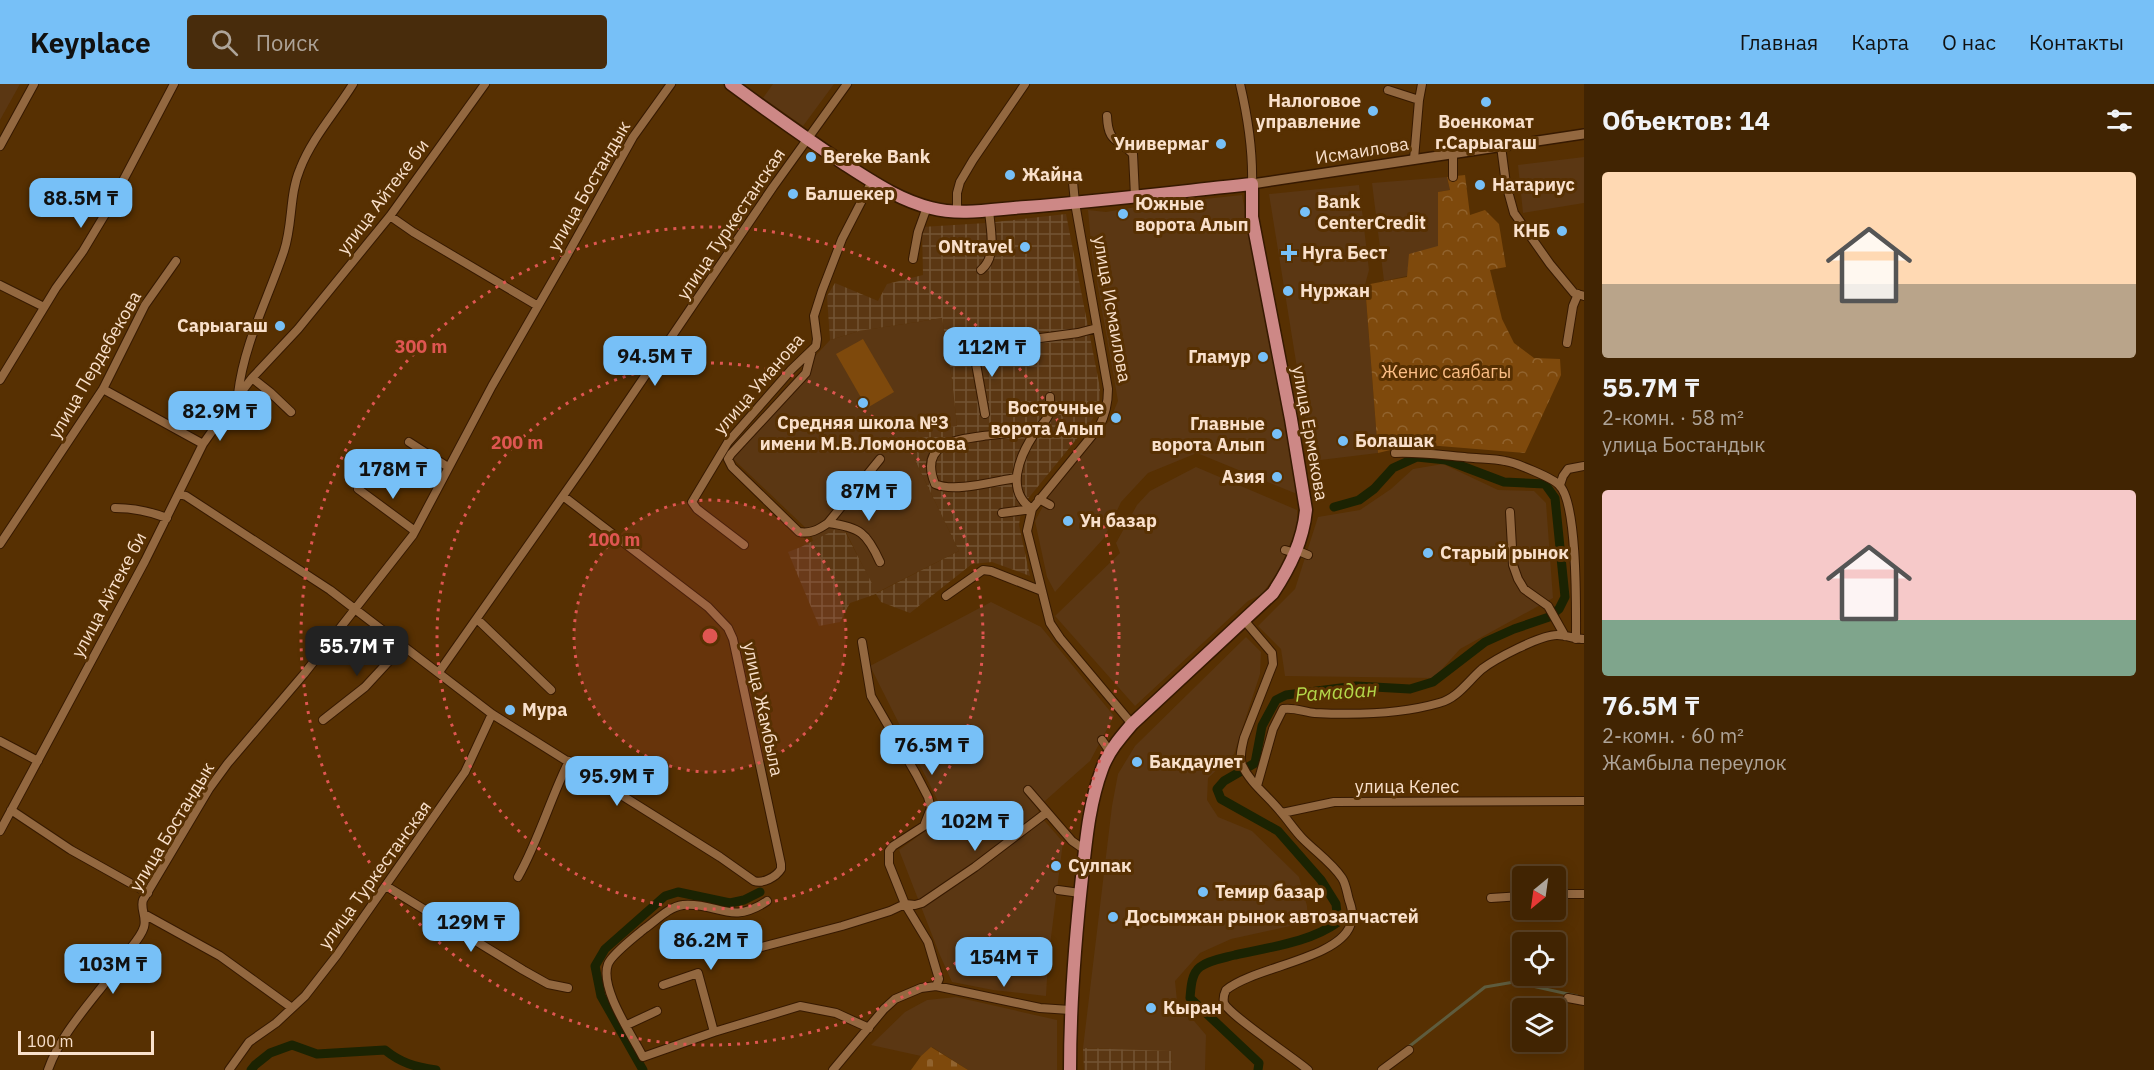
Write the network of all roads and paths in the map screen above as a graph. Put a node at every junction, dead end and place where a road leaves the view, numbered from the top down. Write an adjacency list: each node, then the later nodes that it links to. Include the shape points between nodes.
1 (34, 84): 16 (street)
2 (174, 84): 36 (street, via 107,211)
3 (353, 84): 43 (street, via 299,170 285,250 248,343)
4 (485, 84): 29 (street, улица Айтеке би)
5 (671, 84): 35 (street, улица Бостандык, via 633,137)
6 (731, 84): 15 (main road)
7 (846, 84): 15 (street, улица Туркестанская)
8 (1025, 84): 28 (street, via 960,182)
9 (1422, 84): 12 (street)
10 (1242, 85): 23 (street, улица Ермекова, via 1253,154)
11 (1388, 90): 12 (street)
12 (1419, 100): 19 (street)
13 (1107, 117): 24 (street, via 1112,138 1133,154)
14 (1584, 134): 17 (street, Исмаилова)
15 (806, 139): 21 (main road); 58 (street, улица Туркестанская)
16 (0, 146)
17 (1500, 146): 18 (street, Исмаилова); 34 (street, via 1514,213 1550,264)
18 (1453, 153): 19 (street, Исмаилова); 20 (street)
19 (1414, 159): 23 (street, Исмаилова)
20 (1453, 177)
21 (872, 181): 26 (main road, via 903,199); 39 (street, улица Уманова, via 842,239 822,291 814,316 818,339)
22 (1073, 182): 25 (street, улица Исмаилова)
23 (1252, 184): 24 (main road); 75 (main road, улица Ермекова, via 1252,217 1306,510 1296,552 1286,573 1273,593)
24 (1136, 196): 25 (main road)
25 (1075, 203): 27 (main road); 37 (street, улица Исмаилова)
26 (927, 207): 28 (main road); 30 (street)
27 (989, 209): 28 (main road); 32 (street, via 992,253)
28 (957, 211)
29 (390, 216): 35 (street); 40 (street, улица Айтеке би, via 298,329)
30 (912, 259)
31 (176, 261): 42 (street, улица Пердебекова, via 145,305)
32 (981, 270)
33 (0, 285): 36 (street)
34 (1581, 295): 38 (street, via 1573,306)
35 (538, 306): 53 (street, улица Бостандык)
36 (44, 307): 41 (street)
37 (1097, 328): 46 (street, via 973,347); 59 (street, улица Исмаилова, via 1108,388 1106,414)
38 (1567, 343)
39 (812, 350): 66 (street, via 806,373 728,459 799,532 819,529); 69 (street, улица Уманова, via 728,442 692,502)
40 (252, 378): 43 (street, улица Айтеке би); 45 (street)
41 (0, 380)
42 (103, 389): 49 (street); 68 (street, улица Пердебекова)
43 (238, 396): 49 (street, улица Айтеке би)
44 (1050, 397): 47 (street, via 1048,417)
45 (291, 412)
46 (985, 414)
47 (1035, 431): 54 (street); 54 (street, via 954,440 940,446 930,469 935,484 943,487)
48 (409, 442): 53 (street)
49 (203, 444): 57 (street, улица Айтеке би)
50 (1395, 453): 55 (street, via 1507,461)
51 (880, 459): 66 (street)
52 (1584, 466): 55 (street, via 1568,469)
53 (448, 468): 67 (street, улица Бостандык)
54 (1016, 477): 62 (street, via 1018,496)
55 (1560, 485): 79 (street, via 1567,503 1573,545)
56 (358, 489): 67 (street)
57 (178, 494): 65 (street, улица Айтеке би); 73 (street)
58 (562, 496): 74 (street, улица Туркестанская); 91 (street, улица Жамбыла, via 708,607 728,628 745,689 781,869 774,877 756,882)
59 (1039, 499): 60 (street); 62 (street, улица Исмаилова)
60 (1050, 505)
61 (115, 508): 65 (street)
62 (1032, 509): 64 (street); 71 (street, улица Исмаилова, via 1027,531)
63 (1510, 512): 78 (street, via 1513,565 1518,579 1548,606)
64 (1002, 513)
65 (167, 518): 90 (street, улица Айтеке би)
66 (828, 523): 70 (street, via 860,531 870,540)
67 (415, 531): 73 (street, улица Бостандык)
68 (0, 544)
69 (744, 544)
70 (880, 562)
71 (1042, 591): 72 (street, via 983,570); 86 (street, улица Исмаилова, via 1050,623 1060,638)
72 (946, 596)
73 (356, 608): 81 (street); 103 (street, улица Бостандык, via 209,789)
74 (477, 619): 82 (street, улица Туркестанская); 83 (street)
75 (1244, 621): 77 (street); 86 (main road, улица Ермекова)
76 (1266, 631): 77 (street)
77 (1257, 635): 92 (street, via 1272,653 1273,664 1241,748 1242,765)
78 (1566, 636): 79 (street); 92 (street, via 1538,639 1496,660 1458,693 1440,703 1361,714 1283,709 1273,729)
79 (1580, 639)
80 (862, 642): 110 (street, via 871,696 932,808 924,826 889,851 889,864)
81 (402, 647): 82 (street); 85 (street, via 365,687)
82 (439, 672): 84 (street)
83 (551, 690)
84 (492, 714): 91 (street); 101 (street, улица Туркестанская, via 465,772)
85 (323, 720)
86 (1132, 724): 89 (main road, улица Ермекова)
87 (1102, 740): 89 (street)
88 (0, 741): 90 (street)
89 (1110, 752): 99 (main road, улица Ермекова, via 1090,809)
90 (38, 761): 95 (street, улица Айтеке би)
91 (569, 761): 100 (street)
92 (1257, 786): 97 (street)
93 (1028, 790): 96 (street)
94 (1584, 801): 97 (street, улица Келес, via 1334,802)
95 (11, 810): 98 (street, улица Айтеке би); 103 (street, via 71,850)
96 (1046, 813): 99 (street); 110 (street, via 922,903)
97 (1282, 813): 129 (street, via 1343,879 1352,906 1351,925 1327,948 1232,985 1224,1000 1242,1021)
98 (0, 831)
99 (1085, 850): 104 (main road, улица Ермекова)
100 (518, 877)
101 (386, 886): 115 (street, via 523,970 549,984); 118 (street, улица Туркестанская, via 337,955)
102 (1058, 890): 104 (street)
103 (148, 893): 111 (street, улица Бостандык, via 141,905)
104 (1080, 893): 119 (main road, улица Ермекова)
105 (1566, 894): 106 (street)
106 (1584, 894)
107 (1512, 897): 108 (street)
108 (1491, 898)
109 (767, 901): 121 (street, via 737,914 707,907 674,907 638,934 611,959 606,971 613,998)
110 (905, 904): 112 (street, via 842,926); 114 (street, via 928,942 939,979)
111 (144, 914): 118 (street, via 220,956); 125 (street, улица Бостандык, via 140,934 54,1052)
112 (758, 948)
113 (663, 985): 123 (street, via 698,973)
114 (936, 986): 119 (street, via 1029,1006); 122 (street, via 896,999)
115 (568, 988)
116 (1568, 998): 117 (street)
117 (1584, 1001)
118 (292, 1008): 126 (street, улица Туркестанская, via 249,1042)
119 (1070, 1010): 128 (main road, улица Ермекова)
120 (657, 1011): 121 (street)
121 (627, 1025): 123 (street, via 643,1057)
122 (869, 1028): 123 (street, via 836,1013 800,1006); 127 (street)
123 (714, 1032)
124 (1409, 1050): 130 (street)
125 (48, 1070)
126 (229, 1070)
127 (833, 1070)
128 (1070, 1070)
129 (1308, 1070)
130 (1382, 1070)

